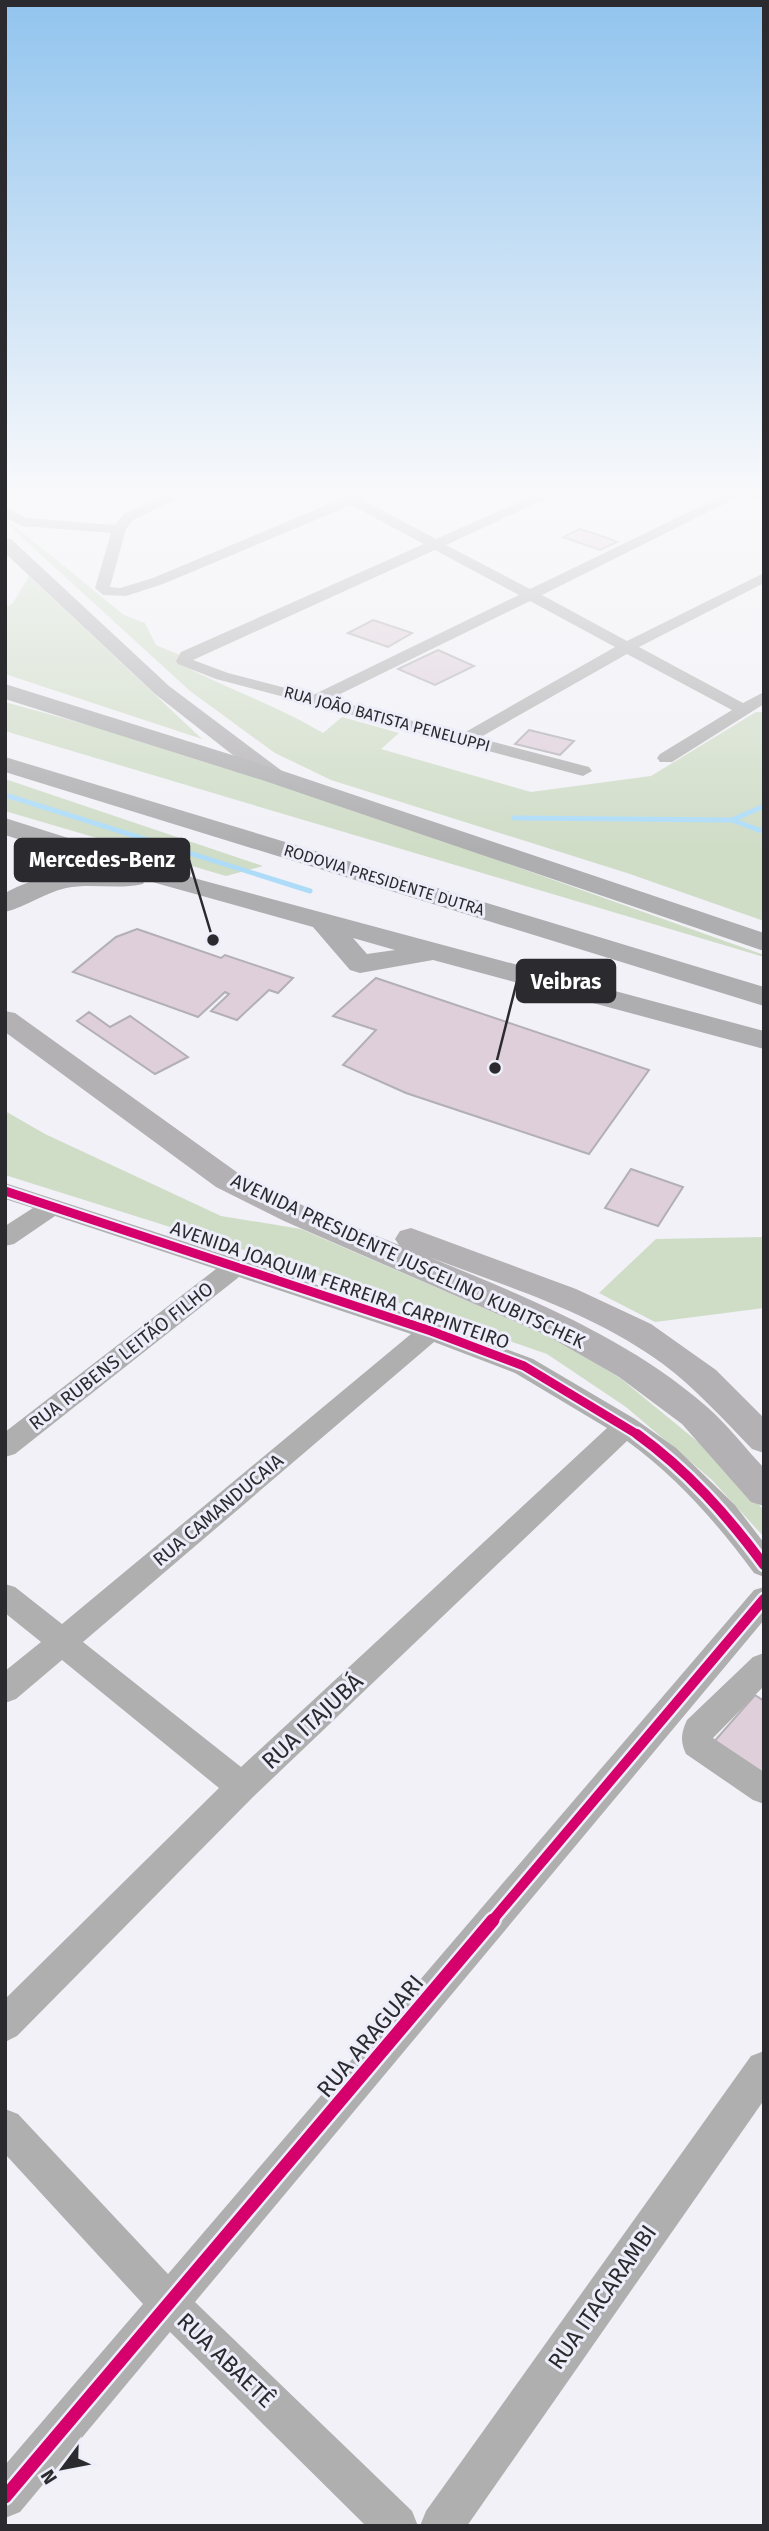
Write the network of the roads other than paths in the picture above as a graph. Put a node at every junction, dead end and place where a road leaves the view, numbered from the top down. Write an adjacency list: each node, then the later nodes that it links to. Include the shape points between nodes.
1 (81, 614): 16 (main road, via 162,690)
2 (279, 614): 9 (street, RUA JOÃO BATISTA PENELUPPI, via 187,655 184,661)
3 (489, 614): 9 (street)
4 (564, 614): 6 (street)
5 (691, 614): 6 (street)
6 (627, 647): 10 (street); 11 (street)
7 (5, 691): 16 (highway)
8 (764, 697): 10 (street)
9 (316, 700): 11 (street, RUA JOÃO BATISTA PENELUPPI)
10 (744, 710): 13 (street)
11 (467, 739): 15 (street, RUA JOÃO BATISTA PENELUPPI)
12 (5, 744): 22 (highway, RODOVIA PRESIDENTE DUTRA)
13 (666, 758)
14 (5, 764): 17 (highway, RODOVIA PRESIDENTE DUTRA)
15 (583, 771)
16 (274, 776): 21 (highway)
17 (103, 794): 23 (highway, RODOVIA PRESIDENTE DUTRA); 25 (highway, via 373,891)
18 (5, 826): 19 (highway)
19 (191, 886): 20 (highway, via 122,876 83,877 53,882); 27 (highway, via 321,919 360,964 440,951)
20 (5, 904)
21 (764, 943)
22 (764, 973)
23 (764, 996)
24 (5, 1003): 34 (main road, AVENIDA PRESIDENTE JUSCELINO KUBITSCHEK, via 228,1159 300,1196 589,1308 650,1340 704,1378)
25 (764, 1017)
26 (5, 1019): 36 (main road, AVENIDA PRESIDENTE JUSCELINO KUBITSCHEK, via 227,1180 559,1328 631,1368 694,1415)
27 (764, 1040)
28 (5, 1191): 29 (street, AVENIDA JOAQUIM FERREIRA CARPINTEIRO)
29 (50, 1208): 30 (street); 31 (street, AVENIDA JOAQUIM FERREIRA CARPINTEIRO)
30 (5, 1238)
31 (236, 1266): 32 (street, AVENIDA JOAQUIM FERREIRA CARPINTEIRO); 35 (street, RUA RUBENS LEITÃO FILHO)
32 (431, 1331): 33 (street, AVENIDA JOAQUIM FERREIRA CARPINTEIRO, via 524,1366); 40 (street, RUA CAMANDUCAIA)
33 (626, 1426): 37 (street, AVENIDA JOAQUIM FERREIRA CARPINTEIRO, via 693,1480); 43 (street, RUA ITAJUBÁ)
34 (764, 1440)
35 (5, 1447)
36 (764, 1492)
37 (764, 1565)
38 (5, 1595): 40 (street)
39 (764, 1600): 48 (street, RUA ARAGUARI)
40 (61, 1641): 42 (street, RUA CAMANDUCAIA); 43 (street)
41 (764, 1665): 44 (street, via 698,1730 697,1744)
42 (5, 1690)
43 (242, 1787): 45 (street, RUA ITAJUBÁ)
44 (764, 1790)
45 (5, 2024)
46 (764, 2069): 51 (street, RUA ITACARAMBI)
47 (5, 2127): 48 (street, RUA ABAETÊ)
48 (169, 2304): 49 (street, RUA ARAGUARI); 50 (street, RUA ABAETÊ)
49 (5, 2497)
50 (397, 2526)
51 (441, 2526)

